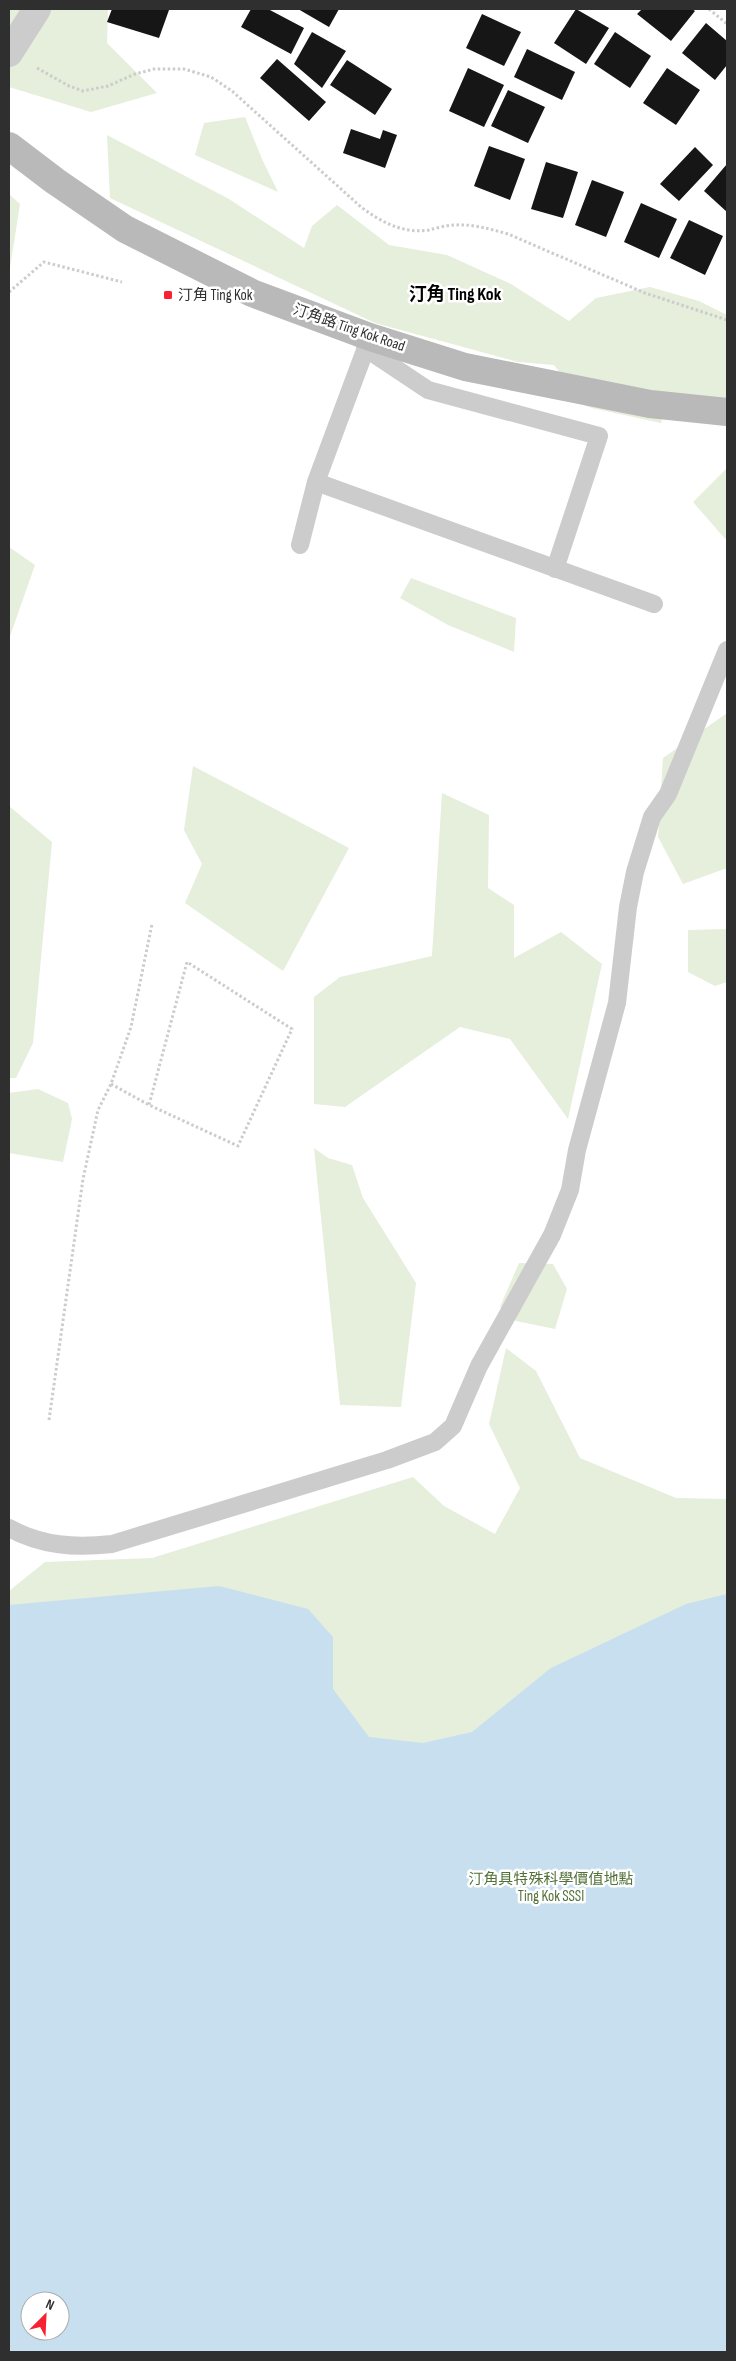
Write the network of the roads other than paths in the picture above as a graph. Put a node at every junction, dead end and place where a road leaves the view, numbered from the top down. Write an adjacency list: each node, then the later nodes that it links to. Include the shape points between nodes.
1 (37, 9): 2 (street)
2 (9, 52)
3 (9, 146): 4 (main road, 汀角路 Ting Kok Road, via 124,229 252,293)
4 (368, 342): 5 (main road, 汀角路 Ting Kok Road, via 465,367 650,404); 6 (lane); 8 (lane, via 428,390 598,436)
5 (727, 412)
6 (316, 482): 7 (lane); 8 (lane)
7 (300, 545)
8 (554, 569): 9 (lane)
9 (654, 604)
10 (727, 650): 11 (lane, via 668,794 652,817 634,872 617,1003 577,1150 570,1190 552,1235 478,1366 453,1426 435,1442 386,1460 112,1544 80,1548 42,1542)
11 (9, 1528)

